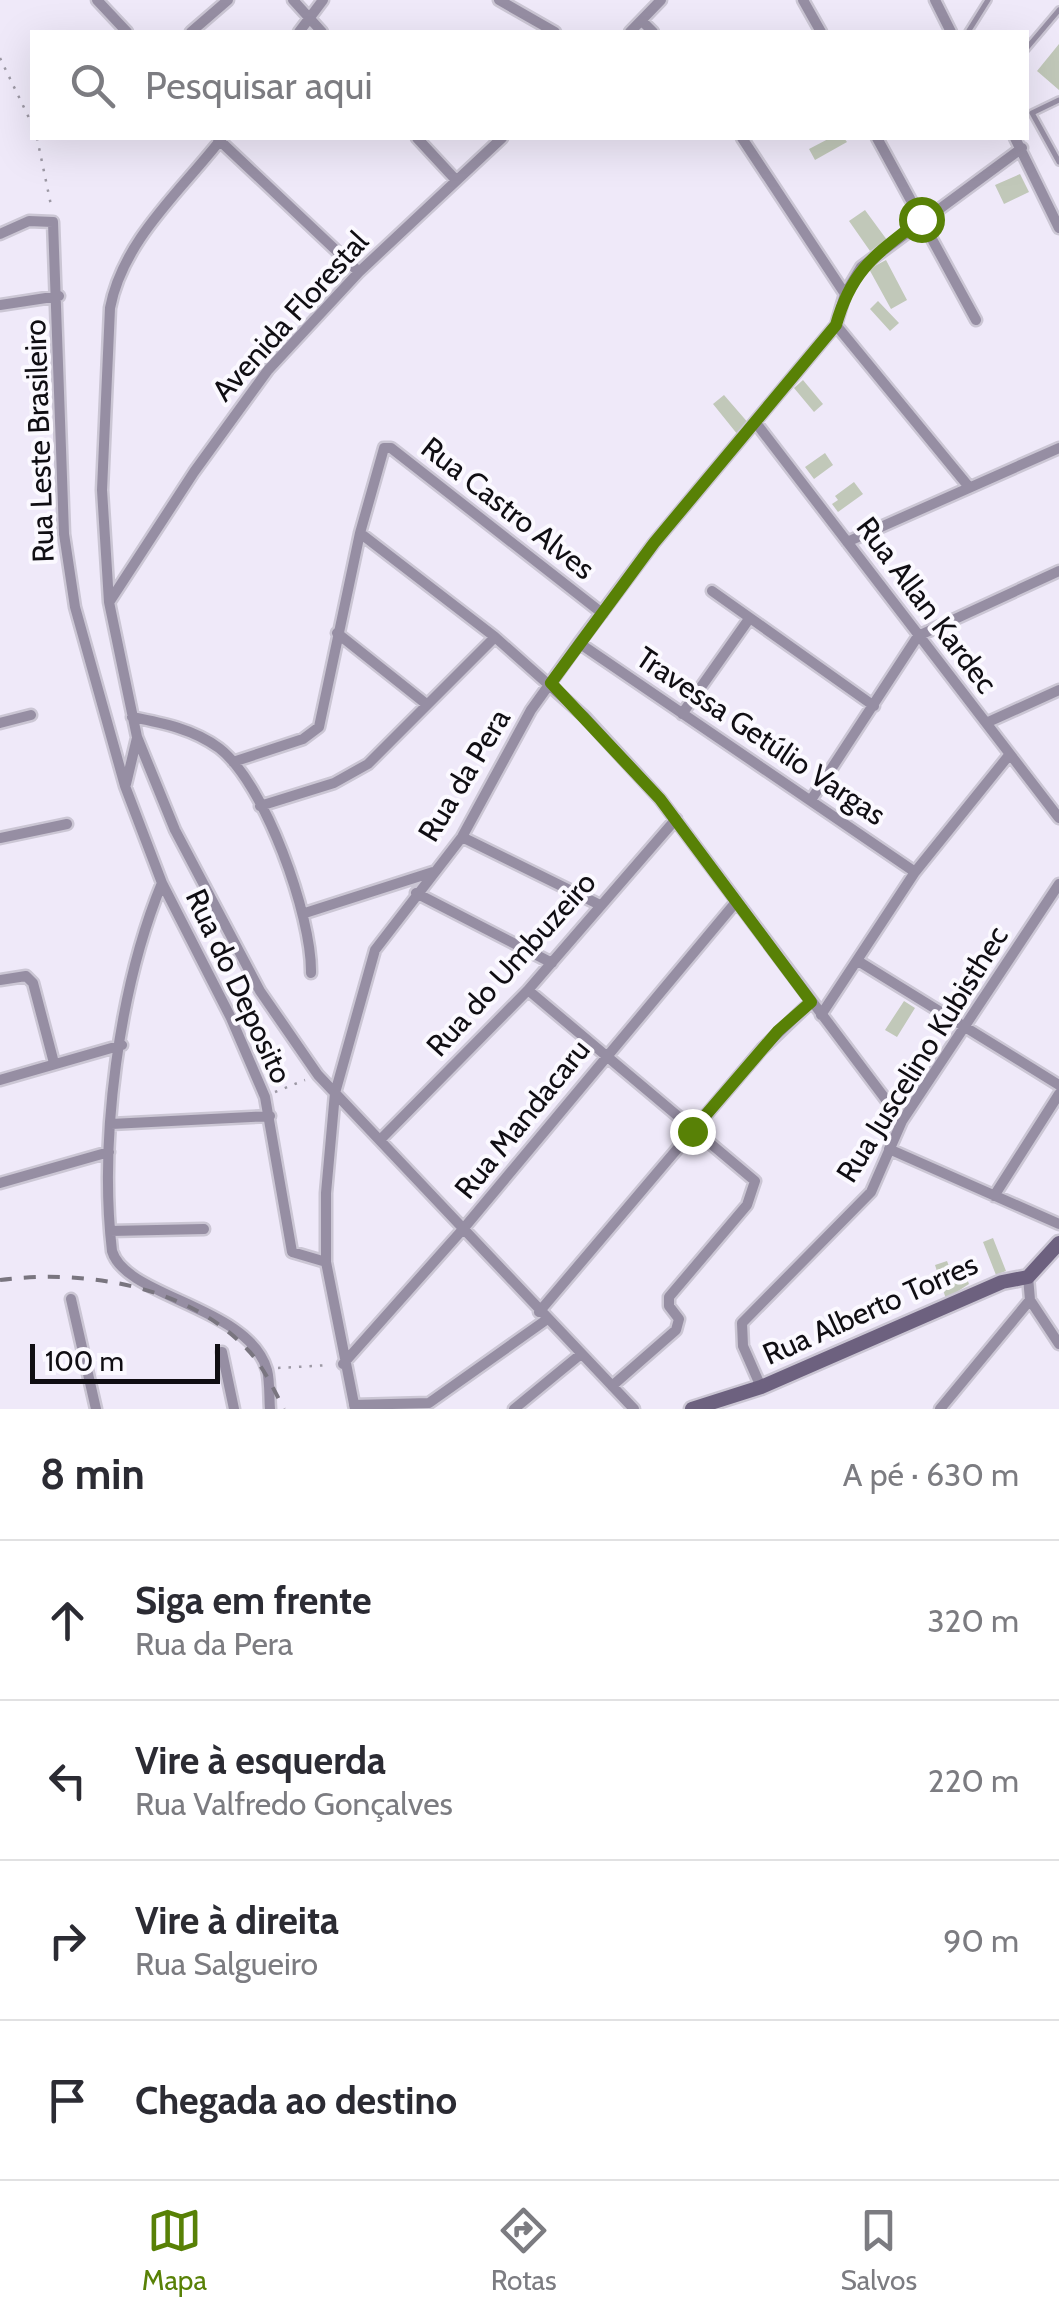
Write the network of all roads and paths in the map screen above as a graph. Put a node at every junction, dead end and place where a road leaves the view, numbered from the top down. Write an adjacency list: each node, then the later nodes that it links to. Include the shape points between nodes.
1 (97, 0): 13 (street)
2 (228, 0): 14 (street)
3 (294, 0): 11 (street)
4 (323, 0): 11 (street)
5 (499, 0): 17 (street)
6 (661, 0): 12 (street)
7 (803, 0): 20 (street)
8 (935, 0): 21 (street)
9 (988, 0): 22 (lane)
10 (1059, 10): 23 (lane)
11 (309, 19): 15 (street); 16 (street)
12 (642, 21): 18 (street); 19 (street)
13 (125, 30)
14 (193, 30)
15 (301, 30)
16 (320, 30)
17 (552, 30)
18 (632, 30)
19 (651, 30)
20 (819, 30)
21 (950, 30)
22 (969, 30)
23 (1029, 46)
24 (0, 58): 26 (path)
25 (1059, 100): 35 (lane, via 1032,114)
26 (30, 120)
27 (38, 140): 38 (path)
28 (219, 140): 54 (street, via 142,236 110,308 102,440)
29 (221, 140): 41 (street)
30 (419, 140): 36 (street)
31 (500, 140): 36 (street, Avenida Florestal)
32 (743, 140): 42 (street)
33 (878, 140): 37 (street)
34 (1018, 143): 37 (street, Rua da Pera); 39 (street)
35 (1059, 162)
36 (456, 180): 41 (street, Avenida Florestal)
37 (921, 219): 42 (street, Rua da Pera, via 860,267); 45 (street)
38 (54, 222): 40 (street, via 29,221); 43 (street, Rua Leste Brasileiro)
39 (1059, 228)
40 (0, 234)
41 (360, 272): 54 (street, Avenida Florestal, via 268,370)
42 (845, 294): 46 (street, Rua da Pera)
43 (59, 296): 44 (street); 73 (street, Rua Leste Brasileiro, via 68,568)
44 (0, 305)
45 (976, 320)
46 (836, 325): 47 (street, Rua da Pera); 49 (street)
47 (756, 423): 51 (street, Rua Allan Kardec); 55 (street, Rua da Pera)
48 (1059, 448): 49 (street)
49 (970, 487): 51 (street)
50 (360, 532): 55 (street, Rua Castro Alves, via 382,450 391,448); 57 (street); 58 (street)
51 (848, 542): 59 (street, Rua Allan Kardec)
52 (1059, 571): 59 (street)
53 (712, 590): 56 (street)
54 (109, 602): 67 (street)
55 (602, 613): 60 (street, Rua da Pera)
56 (750, 619): 64 (street); 65 (street)
57 (338, 633): 63 (street); 72 (street, via 314,732)
58 (496, 636): 61 (street); 63 (street)
59 (918, 636): 64 (street); 69 (street, Rua Allan Kardec)
60 (579, 642): 61 (street, Rua da Pera); 65 (street, Travessa Getúlio Vargas)
61 (551, 683): 77 (street); 79 (street, Rua da Pera)
62 (1059, 690): 69 (street)
63 (425, 703): 75 (street, via 354,774)
64 (874, 706): 74 (street)
65 (682, 714): 74 (street, Travessa Getúlio Vargas)
66 (31, 715): 68 (street)
67 (132, 717): 70 (street); 72 (street, via 198,736)
68 (0, 723)
69 (986, 723): 71 (street, Rua Allan Kardec)
70 (137, 737): 73 (street); 100 (street, via 235,948)
71 (1010, 754): 76 (street, Rua Allan Kardec); 82 (street)
72 (233, 762): 75 (street)
73 (125, 786): 83 (street, Rua Leste Brasileiro)
74 (811, 800): 82 (street, Travessa Getúlio Vargas)
75 (260, 806): 88 (street)
76 (1059, 818)
77 (676, 819): 86 (street); 87 (street, Rua do Umbuzeiro)
78 (67, 824): 80 (street)
79 (462, 837): 81 (street, Rua da Pera); 87 (street)
80 (0, 838)
81 (434, 872): 85 (street, Rua da Pera); 88 (street)
82 (916, 872): 89 (street)
83 (162, 883): 97 (street, via 137,956); 105 (street, Rua do Deposito)
84 (1059, 884): 96 (street, Rua Juscelino Kubisthec)
85 (416, 893): 90 (street); 103 (street, Rua da Pera, via 368,966)
86 (736, 902): 94 (street); 98 (street, Rua Mandacaru)
87 (598, 904): 90 (street, Rua do Umbuzeiro)
88 (305, 913): 91 (street)
89 (858, 961): 95 (street); 96 (street)
90 (552, 963): 93 (street, Rua do Umbuzeiro)
91 (311, 973)
92 (0, 980): 99 (street, via 26,976 32,983)
93 (528, 990): 98 (street); 110 (street, Rua do Umbuzeiro)
94 (811, 1002): 95 (street); 109 (street)
95 (821, 1015): 107 (street)
96 (965, 1030): 102 (street); 107 (street, Rua Juscelino Kubisthec)
97 (122, 1044): 99 (street); 108 (street)
98 (608, 1053): 109 (street); 116 (street, Rua Mandacaru)
99 (54, 1062): 101 (street)
100 (318, 1075): 103 (street); 105 (path)
101 (0, 1080)
102 (1059, 1085)
103 (334, 1094): 110 (street); 120 (street, Rua da Pera)
104 (1059, 1094): 114 (street)
105 (265, 1097): 106 (street, Rua do Deposito)
106 (270, 1116): 108 (street); 120 (street, Rua do Deposito, via 292,1252)
107 (902, 1121): 111 (street, Rua Juscelino Kubisthec)
108 (111, 1124): 112 (street)
109 (692, 1131): 124 (street); 130 (street, via 754,1179 755,1190 672,1291 668,1302 676,1330)
110 (380, 1140): 116 (street)
111 (889, 1149): 114 (street); 131 (street, Rua Juscelino Kubisthec, via 872,1192 742,1323 743,1346)
112 (109, 1152): 113 (street); 118 (street)
113 (0, 1183)
114 (994, 1196): 115 (street)
115 (1059, 1224)
116 (464, 1228): 124 (street); 128 (street, Rua Mandacaru)
117 (204, 1229): 118 (street)
118 (110, 1231): 129 (street, via 119,1266 220,1320)
119 (1059, 1244): 121 (street, Rua Alberto Torres)
120 (326, 1262): 128 (street, Rua da Pera)
121 (1028, 1277): 123 (street); 131 (street, Rua Alberto Torres, via 1002,1282)
122 (71, 1298): 133 (street)
123 (1030, 1300): 125 (street); 139 (street)
124 (542, 1316): 127 (street); 132 (street, via 429,1403)
125 (1059, 1344)
126 (222, 1352): 134 (street)
127 (582, 1354): 130 (street); 136 (street)
128 (343, 1364): 129 (path); 132 (street, Rua da Pera)
129 (266, 1368): 135 (street)
130 (612, 1386): 137 (street)
131 (760, 1387): 138 (street, Rua Alberto Torres)
132 (354, 1407)
133 (96, 1409)
134 (234, 1409)
135 (270, 1409)
136 (514, 1409)
137 (634, 1409)
138 (692, 1409)
139 (940, 1409)

